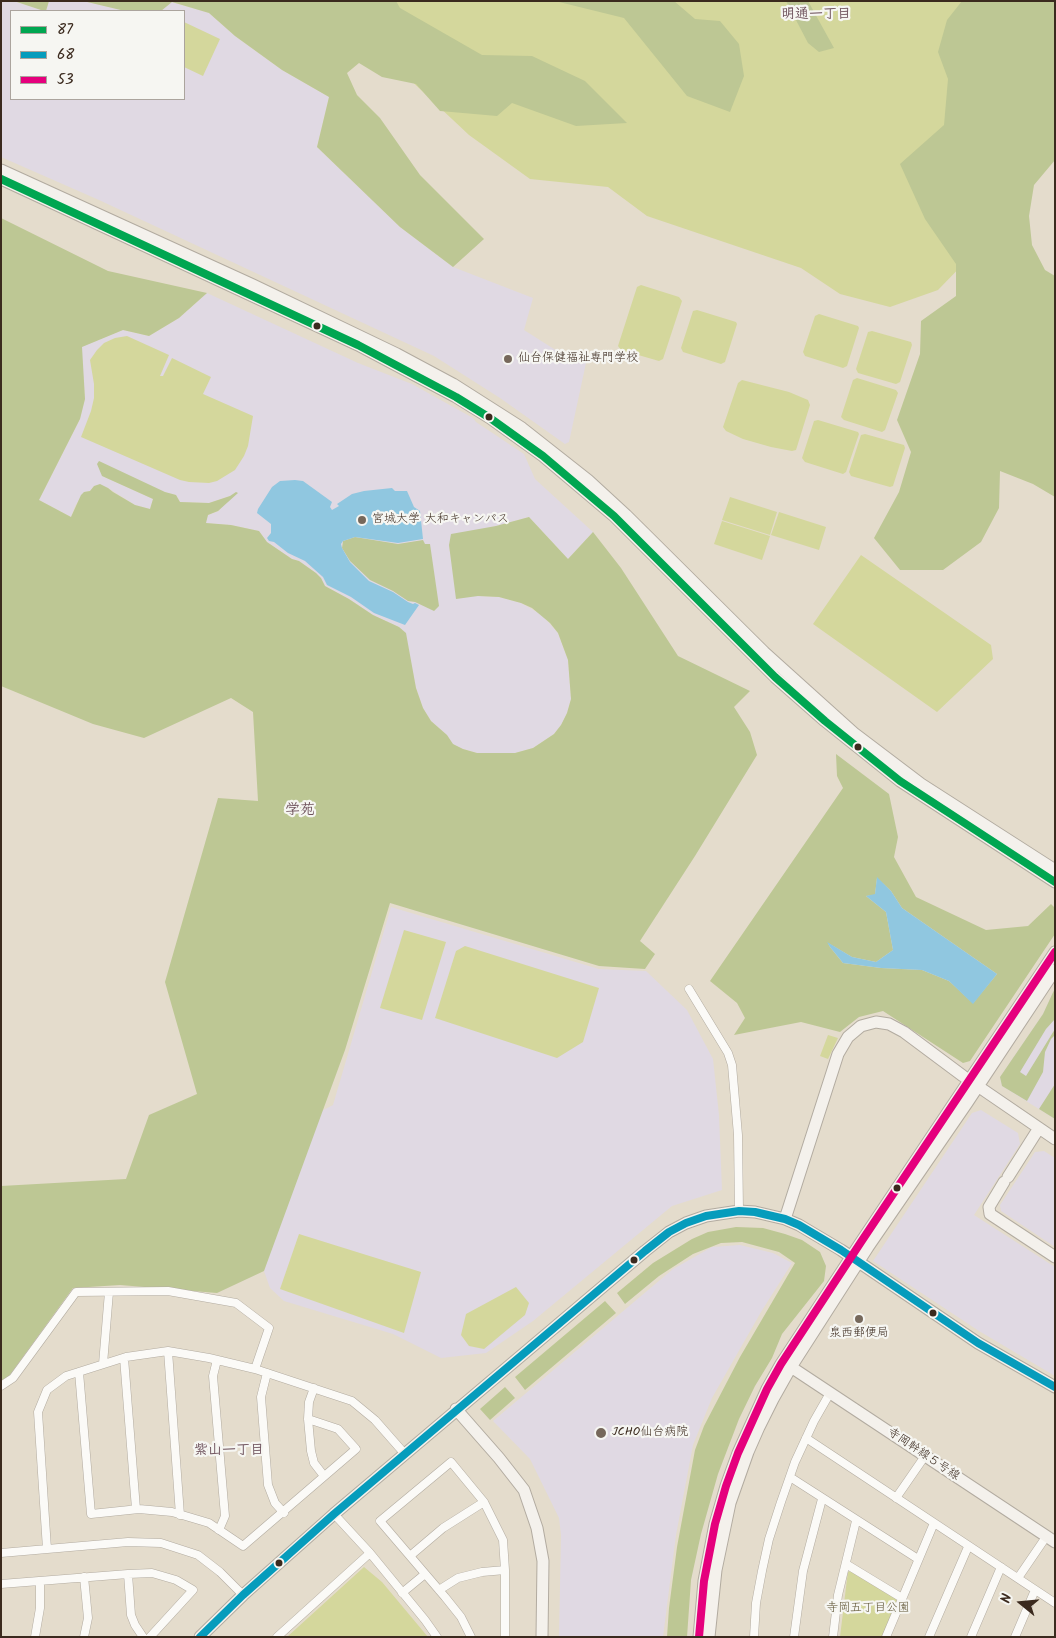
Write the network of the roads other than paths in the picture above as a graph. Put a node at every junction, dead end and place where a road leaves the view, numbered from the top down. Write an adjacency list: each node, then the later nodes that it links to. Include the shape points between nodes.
1 (1, 170): 3 (main road, via 338,324 482,401 588,480)
2 (1, 179): 3 (main road, via 358,345 490,418 543,456 614,516)
3 (779, 673): 4 (main road, via 921,784); 5 (main road, via 825,721 900,781)
4 (1055, 870)
5 (1055, 882)
6 (1055, 952): 9 (main road)
7 (1055, 970): 9 (main road)
8 (690, 989): 12 (street, via 728,1053 732,1066 738,1135)
9 (973, 1083): 10 (main road); 13 (main road, via 890,1024 876,1022 861,1026 848,1037 838,1054); 15 (main road)
10 (1039, 1128): 11 (main road); 14 (main road, via 989,1208 990,1214)
11 (1055, 1138)
12 (739, 1212): 13 (main road); 29 (main road, via 706,1216 669,1232)
13 (785, 1219): 15 (main road, via 815,1233)
14 (1055, 1258)
15 (855, 1260): 21 (main road); 26 (main road, via 970,1337); 78 (main road, via 776,1372 738,1453 709,1553)
16 (109, 1292): 20 (street); 22 (street, via 168,1291 236,1303 269,1328); 25 (street, via 76,1292 13,1378)
17 (168, 1351): 18 (street); 19 (street); 42 (street)
18 (124, 1358): 20 (street); 39 (street)
19 (217, 1360): 22 (street); 45 (street, via 213,1376 225,1516)
20 (103, 1364): 23 (street)
21 (791, 1367): 28 (main road, 寺岡幹線５号線); 79 (main road, via 759,1427 730,1504 716,1570)
22 (255, 1369): 24 (street)
23 (79, 1372): 39 (street, via 91,1514); 48 (street, via 66,1376 47,1390 38,1412)
24 (267, 1373): 27 (street); 40 (street, via 262,1397 268,1485 275,1503)
25 (1, 1386)
26 (1055, 1387)
27 (314, 1388): 30 (street); 32 (street, via 352,1400)
28 (830, 1393): 31 (street); 33 (main road, 寺岡幹線５号線)
29 (456, 1408): 32 (main road); 77 (main road, via 524,1490 537,1528 543,1561)
30 (308, 1419): 34 (street, via 314,1463); 34 (street, via 338,1429 356,1449)
31 (806, 1438): 35 (street); 37 (street)
32 (404, 1453): 41 (main road)
33 (924, 1456): 37 (street); 46 (main road, 寺岡幹線５号線)
34 (324, 1476): 40 (street)
35 (790, 1477): 36 (street); 80 (street, via 769,1539 756,1603)
36 (822, 1498): 43 (street); 81 (street, via 803,1571)
37 (896, 1498): 44 (street)
38 (484, 1502): 51 (street, via 443,1528); 51 (street, via 451,1462 380,1522); 55 (street, via 503,1540)
39 (136, 1509): 42 (street)
40 (284, 1512): 45 (street, via 243,1546)
41 (334, 1514): 50 (street); 65 (main road)
42 (180, 1515): 45 (street, via 209,1523)
43 (856, 1521): 52 (street); 53 (street)
44 (934, 1523): 47 (street); 52 (street)
45 (219, 1530)
46 (1050, 1539): 59 (street)
47 (968, 1546): 54 (street); 84 (street)
48 (47, 1549): 49 (street); 65 (street, via 128,1542 161,1544 198,1555)
49 (1, 1553)
50 (370, 1553): 64 (street); 73 (street)
51 (410, 1556): 57 (street)
52 (918, 1559): 66 (street)
53 (846, 1564): 66 (street); 82 (street)
54 (1001, 1567): 59 (street); 85 (street)
55 (505, 1570): 62 (street, via 458,1578); 76 (street)
56 (128, 1574): 58 (street); 70 (street, via 131,1615); 71 (street, via 152,1574 176,1580 193,1590)
57 (425, 1574): 62 (street); 64 (street)
58 (84, 1578): 60 (street); 69 (street, via 88,1618)
59 (1018, 1578): 63 (street)
60 (40, 1581): 61 (street); 68 (street)
61 (1, 1584)
62 (439, 1590): 75 (street, via 461,1617)
63 (1035, 1590): 67 (street); 86 (street)
64 (402, 1593): 74 (street)
65 (243, 1595): 72 (main road)
66 (902, 1598): 83 (street)
67 (1055, 1603)
68 (35, 1637)
69 (84, 1637)
70 (143, 1637)
71 (150, 1637)
72 (200, 1637)
73 (277, 1637)
74 (437, 1637)
75 (471, 1637)
76 (505, 1637)
77 (542, 1637)
78 (699, 1637)
79 (709, 1637)
80 (754, 1637)
81 (794, 1637)
82 (833, 1637)
83 (886, 1637)
84 (929, 1637)
85 (971, 1637)
86 (1015, 1637)

